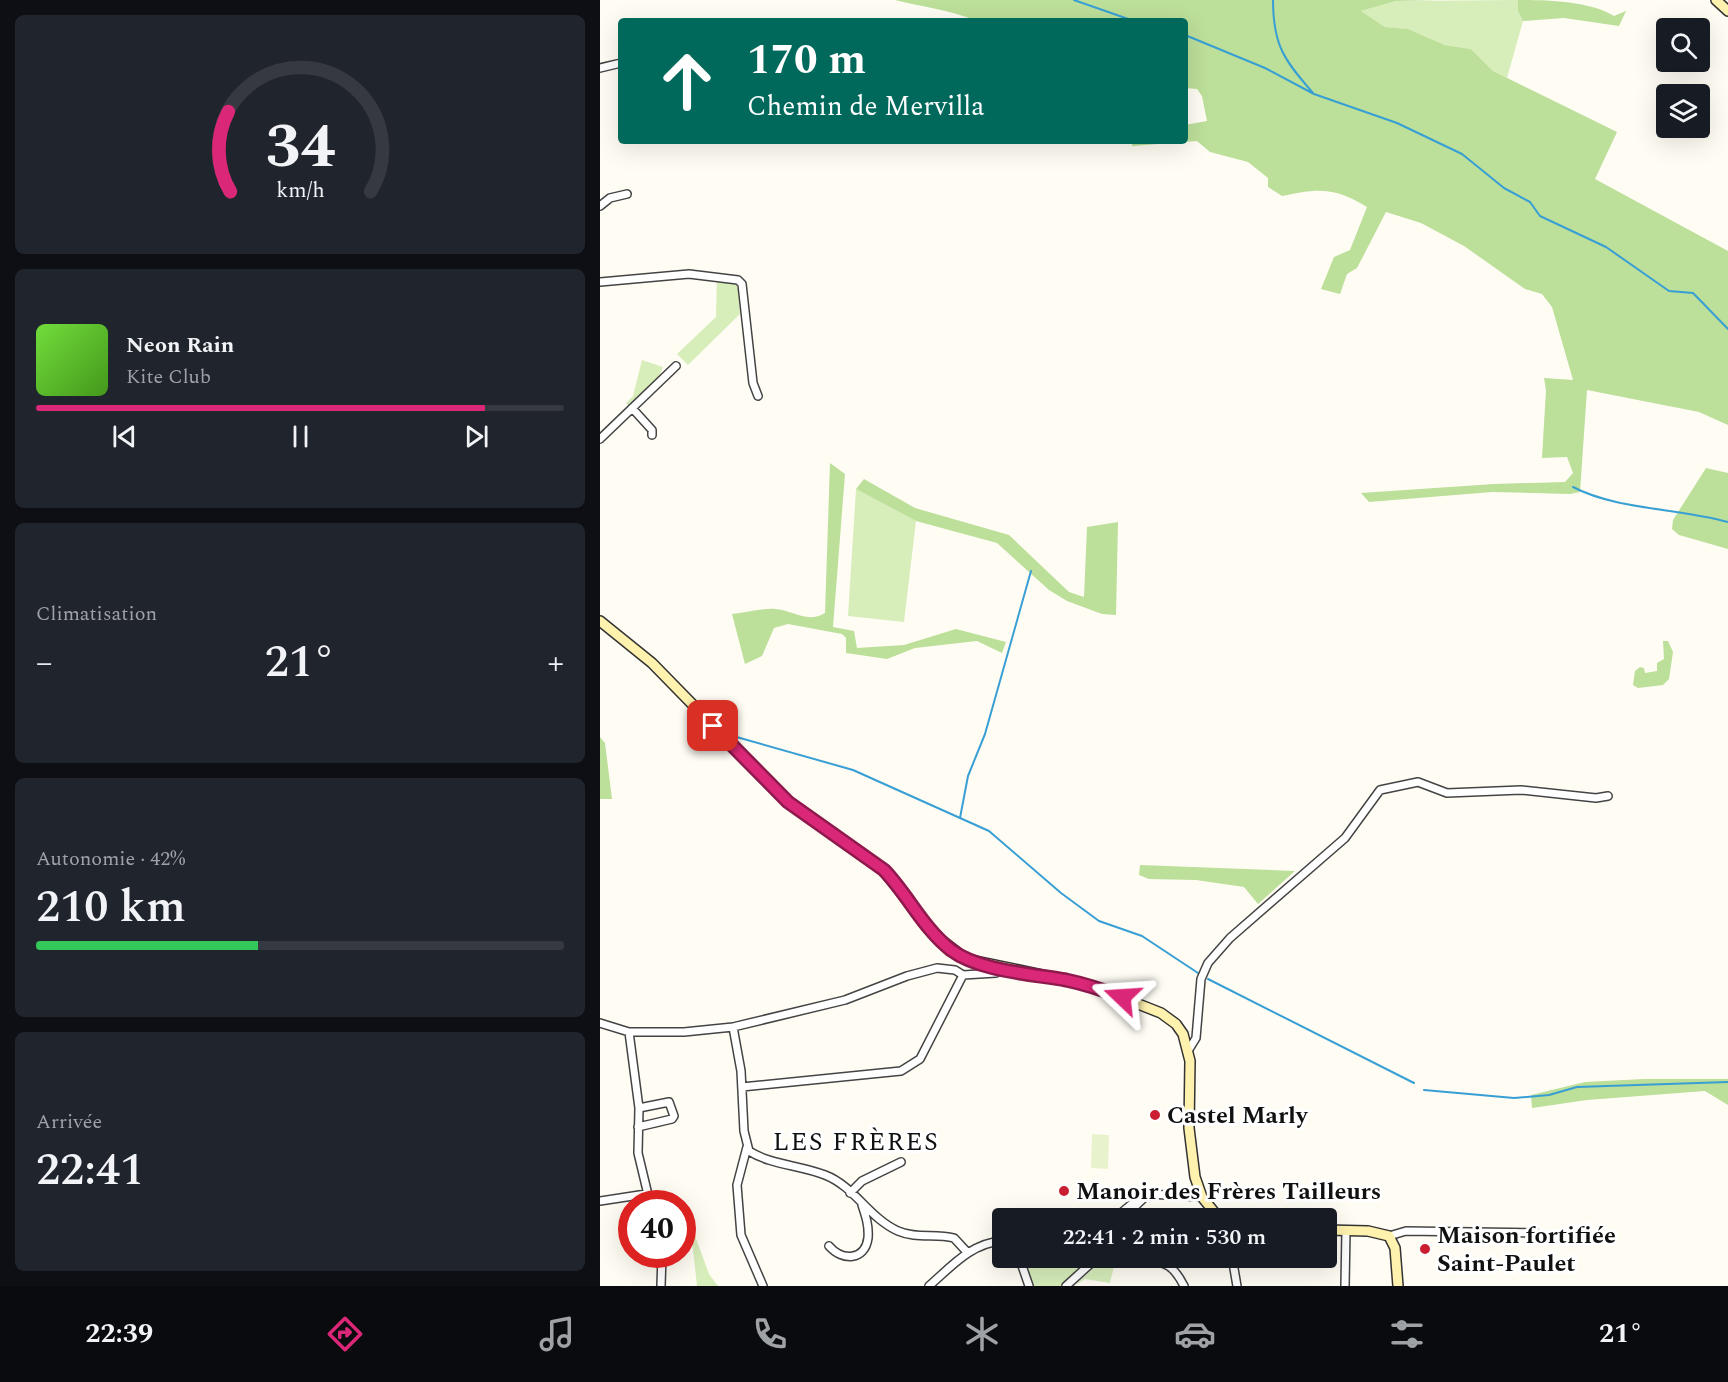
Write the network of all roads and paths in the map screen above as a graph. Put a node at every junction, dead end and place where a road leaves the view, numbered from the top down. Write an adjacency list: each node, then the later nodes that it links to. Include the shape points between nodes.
1 (1716, 0): 2 (street)
2 (1728, 11)
3 (618, 64): 4 (street)
4 (600, 68)
5 (627, 194): 6 (street, via 610,198)
6 (600, 206)
7 (600, 282): 9 (street, via 689,274 738,279 742,284 753,383)
8 (676, 366): 10 (street)
9 (758, 396)
10 (632, 408): 11 (street); 12 (street)
11 (652, 435)
12 (600, 439)
13 (600, 621): 15 (street, via 652,663 788,802 884,870 934,935 966,959)
14 (1608, 796): 20 (street, via 1521,790 1447,793 1418,782 1380,790 1346,838 1230,938 1208,963 1201,978 1196,1038)
15 (1001, 967): 16 (street, via 996,973); 20 (street, via 1090,985 1161,1013 1180,1029)
16 (963, 975): 18 (street, via 937,968 845,1000); 21 (street, via 920,1059 901,1071)
17 (600, 1023): 19 (street)
18 (733, 1028): 19 (street); 21 (street)
19 (629, 1032): 22 (street)
20 (1188, 1051): 28 (street, via 1191,1149)
21 (742, 1087): 24 (street)
22 (639, 1108): 23 (street); 23 (street, via 669,1102 674,1116)
23 (638, 1126): 26 (street, via 638,1153)
24 (747, 1147): 27 (street, via 760,1158 827,1176); 49 (street, via 737,1185 741,1235)
25 (901, 1162): 27 (street, via 862,1181)
26 (645, 1190)
27 (850, 1192): 32 (street)
28 (1202, 1197): 30 (street, via 1149,1194); 35 (street)
29 (618, 1198): 31 (street)
30 (1144, 1198): 33 (street); 34 (street)
31 (600, 1201)
32 (861, 1204): 41 (street, via 868,1224 868,1241 862,1252 843,1257); 42 (street, via 899,1232 954,1238)
33 (1127, 1208)
34 (1134, 1208)
35 (1211, 1208)
36 (1337, 1230): 37 (street)
37 (1346, 1230): 39 (street); 55 (street)
38 (1536, 1233): 39 (street, via 1406,1231)
39 (1389, 1236): 56 (street, via 1395,1248)
40 (992, 1242): 42 (street)
41 (830, 1246)
42 (967, 1252): 50 (street)
43 (662, 1268): 48 (street)
44 (1023, 1268): 51 (street)
45 (1086, 1268): 52 (street)
46 (1173, 1268): 53 (street)
47 (1234, 1268): 54 (street)
48 (661, 1286)
49 (764, 1286)
50 (929, 1286)
51 (1029, 1286)
52 (1066, 1286)
53 (1184, 1286)
54 (1237, 1286)
55 (1345, 1286)
56 (1398, 1286)

